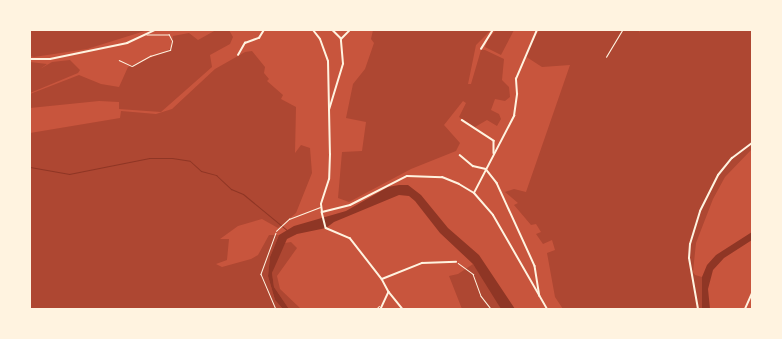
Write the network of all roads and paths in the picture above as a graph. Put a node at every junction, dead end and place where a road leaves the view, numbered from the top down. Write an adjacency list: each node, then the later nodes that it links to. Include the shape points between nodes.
1 (154, 30): 9 (street)
2 (264, 30): 12 (street, via 259,38 245,43)
3 (313, 30): 16 (street, via 320,39 328,61)
4 (332, 30): 10 (street)
5 (350, 30): 10 (street)
6 (493, 30): 11 (street)
7 (537, 30): 19 (street, via 516,79 518,94 514,116)
8 (622, 30): 13 (path)
9 (146, 34): 14 (street, via 127,43 88,52 50,59); 15 (lane, via 151,37 169,35 172,41 170,50 150,56 132,66)
10 (341, 39): 16 (street, via 344,64)
11 (481, 49)
12 (238, 55)
13 (606, 57)
14 (30, 59)
15 (119, 60)
16 (329, 112): 23 (street, via 329,179)
17 (462, 120): 19 (street, via 494,141)
18 (752, 143): 36 (street, via 732,158 718,176 700,210 689,258)
19 (494, 153): 21 (street)
20 (460, 155): 21 (street, via 473,166)
21 (486, 169): 22 (street); 30 (street, via 510,208 535,266)
22 (474, 194): 24 (street, via 442,177 407,176 350,205); 30 (street, via 493,215)
23 (322, 207): 24 (street); 25 (lane, via 294,217)
24 (322, 212): 27 (street, via 326,228 350,238)
25 (276, 231): 31 (path, via 261,274)
26 (456, 262): 27 (street, via 422,263); 34 (path, via 470,269 481,296)
27 (382, 279): 28 (street)
28 (389, 292): 32 (street); 33 (street)
29 (752, 293): 37 (street)
30 (540, 298): 35 (street)
31 (276, 309)
32 (381, 309)
33 (403, 309)
34 (491, 309)
35 (547, 309)
36 (698, 309)
37 (745, 309)

